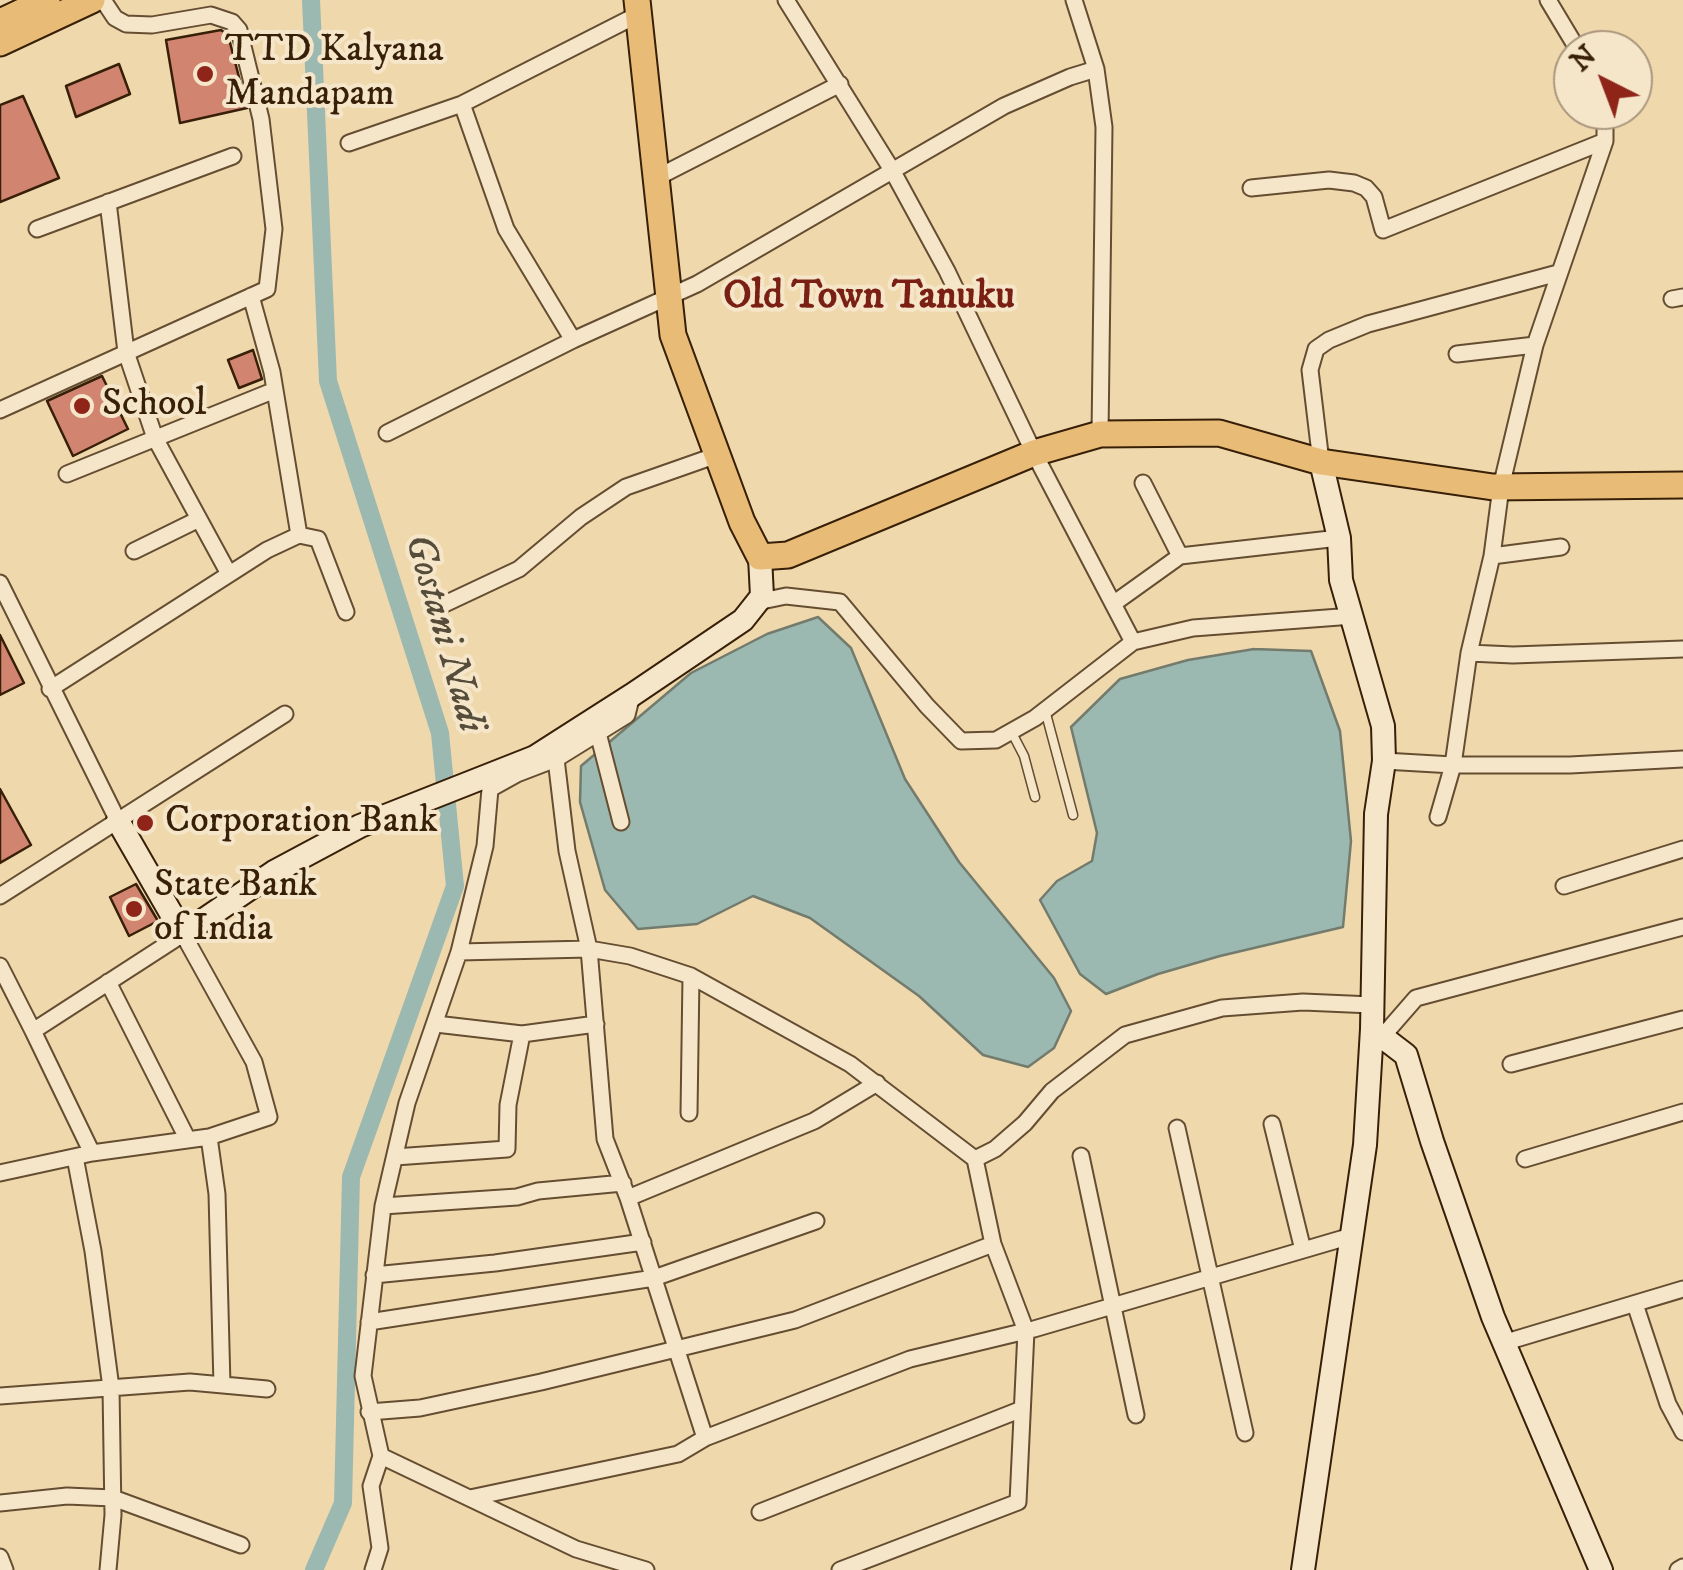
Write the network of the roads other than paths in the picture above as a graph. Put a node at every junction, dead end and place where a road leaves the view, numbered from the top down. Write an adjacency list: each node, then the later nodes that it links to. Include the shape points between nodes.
1 (47, 0): 8 (main road)
2 (92, 0): 10 (main road)
3 (102, 0): 24 (street, via 126,24 211,15 239,30 261,120 274,228 267,289)
4 (786, 0): 12 (street)
5 (1074, 0): 11 (street)
6 (1548, 0): 9 (street)
7 (638, 7): 13 (street); 19 (main road)
8 (0, 22)
9 (1566, 30)
10 (0, 43)
11 (1096, 69): 18 (street, via 1004,106); 33 (street, via 1104,126)
12 (840, 84): 18 (street); 19 (street)
13 (462, 104): 16 (street); 26 (street, via 506,229)
14 (1604, 130): 15 (street)
15 (1604, 141): 20 (street, via 1383,230 1374,197 1354,182); 23 (street)
16 (349, 142)
17 (233, 156): 21 (street)
18 (892, 170): 25 (street); 35 (street)
19 (656, 178): 25 (main road)
20 (1250, 188)
21 (108, 202): 22 (street); 28 (street)
22 (38, 229)
23 (1558, 273): 27 (street); 37 (street, via 1368,324 1316,349 1310,370)
24 (251, 296): 28 (street); 30 (street)
25 (669, 296): 26 (street); 36 (main road, via 673,335)
26 (573, 340): 32 (street)
27 (1535, 345): 29 (street); 41 (street)
28 (126, 352): 31 (street); 34 (street)
29 (1456, 354)
30 (275, 390): 34 (street); 43 (street)
31 (0, 410)
32 (387, 433)
33 (1100, 434): 35 (main road); 37 (main road, via 1219,432)
34 (155, 438): 38 (street); 42 (street)
35 (1034, 452): 47 (main road, via 788,555); 53 (street)
36 (717, 454): 47 (main road); 54 (street, via 626,487 519,569)
37 (1321, 462): 41 (main road); 44 (street)
38 (68, 474)
39 (1143, 483): 48 (street)
40 (1683, 485): 41 (main road)
41 (1507, 487): 49 (street)
42 (197, 520): 46 (street); 50 (street)
43 (300, 535): 50 (street); 55 (street, via 318,539)
44 (1338, 538): 48 (street); 57 (street)
45 (1561, 546): 49 (street)
46 (134, 551)
47 (760, 556): 52 (street, via 764,578)
48 (1180, 556): 53 (street)
49 (1492, 556): 61 (street)
50 (229, 574): 62 (street)
51 (0, 584): 56 (street)
52 (757, 602): 63 (street, via 743,620); 66 (street, via 786,596 840,602 961,741 996,740)
53 (1113, 604): 59 (street)
54 (434, 609)
55 (346, 612)
56 (16, 616): 58 (street); 62 (street)
57 (1352, 616): 59 (street, via 1193,628); 70 (street, via 1384,726)
58 (0, 624)
59 (1133, 642): 64 (street)
60 (1683, 649): 61 (street)
61 (1469, 653): 71 (street)
62 (50, 690): 75 (street)
63 (632, 695): 67 (street, via 627,715); 81 (street, via 534,757 378,817 274,872)
64 (1045, 710): 66 (street); 73 (lane)
65 (285, 714): 75 (street)
66 (1011, 731): 72 (lane)
67 (598, 733): 69 (street); 76 (street)
68 (1683, 759): 71 (street)
69 (556, 760): 82 (street); 83 (street, via 490,789 485,846)
70 (1384, 761): 71 (street); 87 (street, via 1376,814)
71 (1453, 764): 74 (street)
72 (1036, 797)
73 (1073, 815)
74 (1438, 817)
75 (118, 821): 79 (street); 81 (street)
76 (621, 822)
77 (1683, 849): 78 (street)
78 (1564, 886)
79 (0, 896)
80 (1683, 927): 92 (street, via 1416,998)
81 (183, 934): 86 (street); 100 (street, via 254,1062 269,1118)
82 (589, 948): 83 (street); 85 (street); 90 (street)
83 (459, 952): 89 (street)
84 (0, 966): 91 (street)
85 (691, 976): 95 (street); 97 (street)
86 (108, 982): 91 (street); 101 (street)
87 (1372, 1005): 92 (street); 106 (street, via 1222,1008 1125,1035 1052,1091 995,1149)
88 (1683, 1019): 94 (street)
89 (436, 1024): 93 (street); 105 (street)
90 (596, 1024): 93 (street); 109 (street, via 605,1139)
91 (34, 1031): 102 (street)
92 (1377, 1033): 112 (street); 124 (street, via 1406,1056)
93 (522, 1034): 105 (street, via 507,1148)
94 (1511, 1064)
95 (877, 1083): 106 (street); 109 (street, via 814,1121)
96 (1683, 1112): 107 (street)
97 (689, 1113)
98 (1272, 1124): 115 (street)
99 (1177, 1128): 118 (street)
100 (209, 1137): 101 (street); 126 (street, via 217,1194)
101 (188, 1140): 102 (street)
102 (92, 1154): 104 (street)
103 (1081, 1156): 121 (street)
104 (75, 1157): 108 (street); 127 (street)
105 (395, 1157): 110 (street)
106 (975, 1158): 114 (street)
107 (1524, 1158)
108 (0, 1173)
109 (625, 1190): 110 (street); 113 (street)
110 (384, 1206): 116 (street)
111 (816, 1221): 117 (street)
112 (1352, 1236): 115 (street); 149 (street)
113 (642, 1242): 116 (street); 117 (street)
114 (993, 1244): 123 (street); 125 (street, via 794,1320)
115 (1302, 1250): 118 (street)
116 (374, 1275): 122 (street)
117 (654, 1278): 122 (street); 125 (street)
118 (1208, 1278): 121 (street); 135 (street)
119 (1683, 1289): 120 (street)
120 (1635, 1304): 124 (street); 130 (street)
121 (1113, 1306): 123 (street); 133 (street)
122 (369, 1322): 132 (street)
123 (1026, 1332): 131 (street); 136 (street, via 910,1358)
124 (1504, 1344): 150 (street)
125 (679, 1350): 132 (street, via 420,1408); 136 (street)
126 (222, 1385): 127 (street); 129 (street)
127 (110, 1388): 128 (street); 138 (street)
128 (1, 1390)
129 (268, 1390)
130 (1676, 1401): 134 (street)
131 (1022, 1409): 141 (street); 148 (street, via 1018,1502)
132 (369, 1412): 137 (street)
133 (1136, 1415)
134 (1683, 1432)
135 (1244, 1433)
136 (705, 1438): 139 (street, via 678,1454)
137 (381, 1456): 139 (street); 146 (street, via 370,1486 380,1548)
138 (113, 1498): 140 (street); 142 (street); 145 (street)
139 (470, 1498): 147 (street, via 576,1549)
140 (0, 1502)
141 (760, 1512)
142 (241, 1545)
143 (0, 1557): 144 (street)
144 (5, 1570)
145 (108, 1570)
146 (373, 1570)
147 (646, 1570)
148 (840, 1570)
149 (1303, 1570)
150 (1600, 1570)

